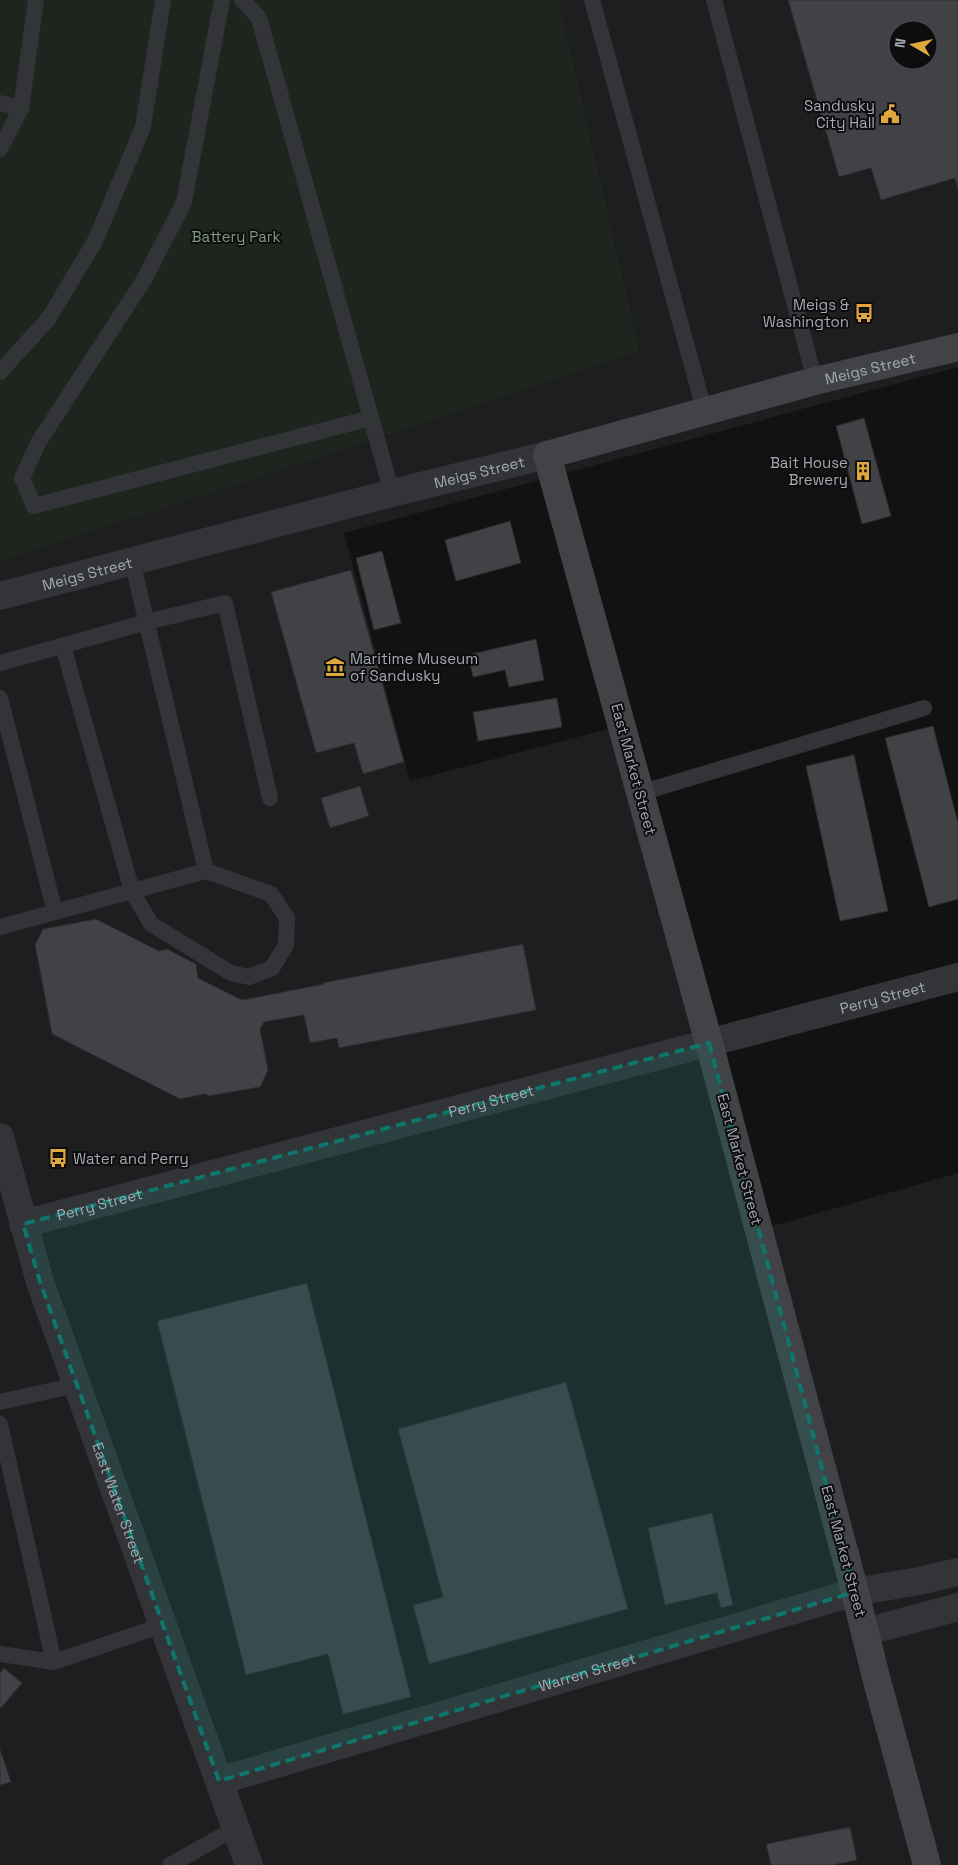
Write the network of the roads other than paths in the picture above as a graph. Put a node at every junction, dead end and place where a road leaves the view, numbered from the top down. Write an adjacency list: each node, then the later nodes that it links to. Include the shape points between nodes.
1 (36, 0): 8 (lane)
2 (163, 0): 11 (lane, via 143,127 95,241 49,318)
3 (222, 0): 14 (lane, via 184,202 146,278 38,443 22,478 34,506)
4 (242, 0): 14 (lane, via 259,18)
5 (592, 0): 13 (lane)
6 (714, 0): 12 (lane)
7 (0, 103): 8 (lane)
8 (21, 108): 9 (lane)
9 (0, 149)
10 (958, 347): 12 (street, Meigs Street)
11 (0, 372)
12 (815, 382): 13 (street, Meigs Street)
13 (705, 412): 15 (street, Meigs Street)
14 (371, 418): 16 (lane)
15 (547, 455): 16 (street, Meigs Street); 24 (street, East Market Street)
16 (392, 493): 17 (street, Meigs Street)
17 (132, 561): 18 (street, Meigs Street); 19 (lane)
18 (0, 596)
19 (147, 622): 20 (lane); 25 (lane, via 226,603); 26 (lane)
20 (63, 646): 21 (lane); 27 (lane)
21 (0, 663)
22 (0, 698): 28 (lane)
23 (924, 708): 24 (lane)
24 (640, 793): 31 (street, East Market Street)
25 (270, 798)
26 (206, 871): 27 (lane); 27 (lane, via 271,894 287,918 286,945 272,968 249,977 231,973 150,924)
27 (132, 892): 28 (lane)
28 (55, 912): 29 (lane)
29 (0, 927)
30 (958, 977): 31 (street, Perry Street)
31 (709, 1043): 33 (street, Perry Street); 38 (street, East Market Street)
32 (0, 1137): 33 (street, East Water Street)
33 (23, 1224): 34 (street, East Water Street)
34 (77, 1385): 35 (lane); 40 (street, East Water Street)
35 (0, 1402)
36 (0, 1424): 43 (lane)
37 (958, 1572): 38 (street, Warren Street)
38 (855, 1592): 41 (street, East Market Street); 44 (street, Warren Street)
39 (958, 1607): 41 (street)
40 (163, 1625): 43 (lane); 44 (street, East Water Street)
41 (865, 1632): 48 (street, East Market Street)
42 (0, 1654): 43 (lane)
43 (54, 1662)
44 (219, 1781): 45 (street, East Water Street)
45 (236, 1828): 46 (lane); 47 (street, East Water Street)
46 (170, 1865)
47 (250, 1865)
48 (927, 1865)

